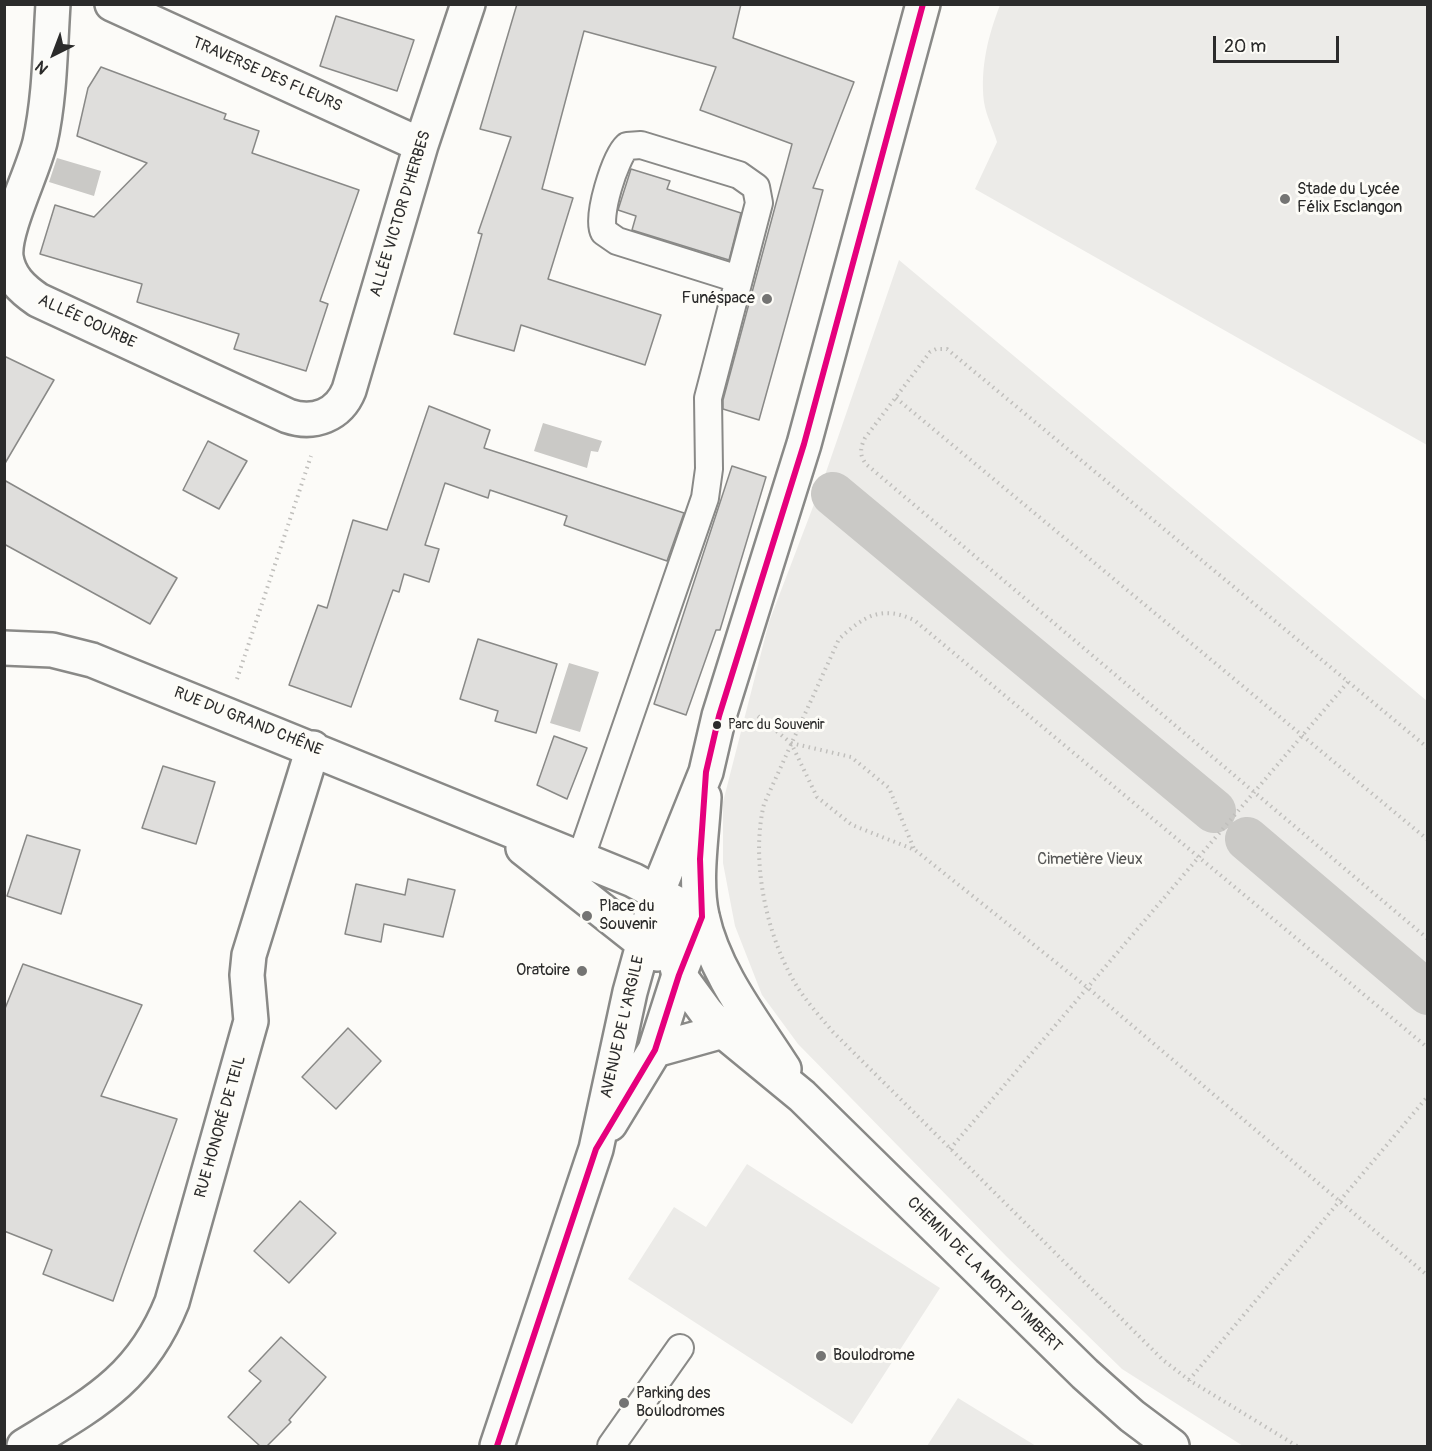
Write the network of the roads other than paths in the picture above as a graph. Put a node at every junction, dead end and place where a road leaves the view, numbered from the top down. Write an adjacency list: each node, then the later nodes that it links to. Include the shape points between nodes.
1 (53, 4): 7 (street, ALLÉE COURBE, via 46,112 31,175 8,237 6,254 17,283 38,300 288,416 309,420)
2 (112, 4): 5 (street, TRAVERSE DES FLEURS)
3 (468, 4): 5 (street, ALLÉE VICTOR D'HERBES)
4 (923, 4): 10 (street, AVENUE DE L'ARGILE, via 804,444 727,691)
5 (421, 145): 7 (street, ALLÉE VICTOR D'HERBES, via 349,390 339,407)
6 (738, 279): 6 (lane, via 759,203 756,187 739,174 641,144 627,146 619,156 600,219 603,232 617,241); 12 (lane, via 708,398 709,469 705,498)
7 (325, 416)
8 (4, 648): 9 (street, RUE DU GRAND CHÊNE, via 52,650 92,660)
9 (313, 748): 11 (street, RUE DU GRAND CHÊNE); 22 (street, RUE HONORÉ DE TEIL, via 249,955 251,1021 161,1330 145,1354 103,1397)
10 (706, 772): 13 (street, AVENUE DE L'ARGILE); 14 (street, AVENUE DE L'ARGILE, via 700,859)
11 (487, 819): 12 (street); 15 (street)
12 (580, 860): 13 (street)
13 (658, 891): 14 (street); 15 (street, AVENUE DE L'ARGILE)
14 (702, 917): 15 (street); 16 (street, AVENUE DE L'ARGILE); 19 (street, CHEMIN DE LA MORT D'IMBERT, via 728,980)
15 (655, 934): 16 (street, AVENUE DE L'ARGILE); 20 (street, AVENUE DE L'ARGILE)
16 (679, 975): 17 (street, CHEMIN DE LA MORT D'IMBERT); 18 (street, AVENUE DE L'ARGILE)
17 (723, 1031): 18 (street); 19 (street, CHEMIN DE LA MORT D'IMBERT)
18 (655, 1050): 20 (street, AVENUE DE L'ARGILE)
19 (802, 1096): 25 (street, CHEMIN DE LA MORT D'IMBERT, via 1085,1374)
20 (596, 1149): 23 (street, AVENUE DE L'ARGILE)
21 (680, 1348): 24 (lane)
22 (24, 1446)
23 (497, 1446)
24 (611, 1446)
25 (1172, 1446)

